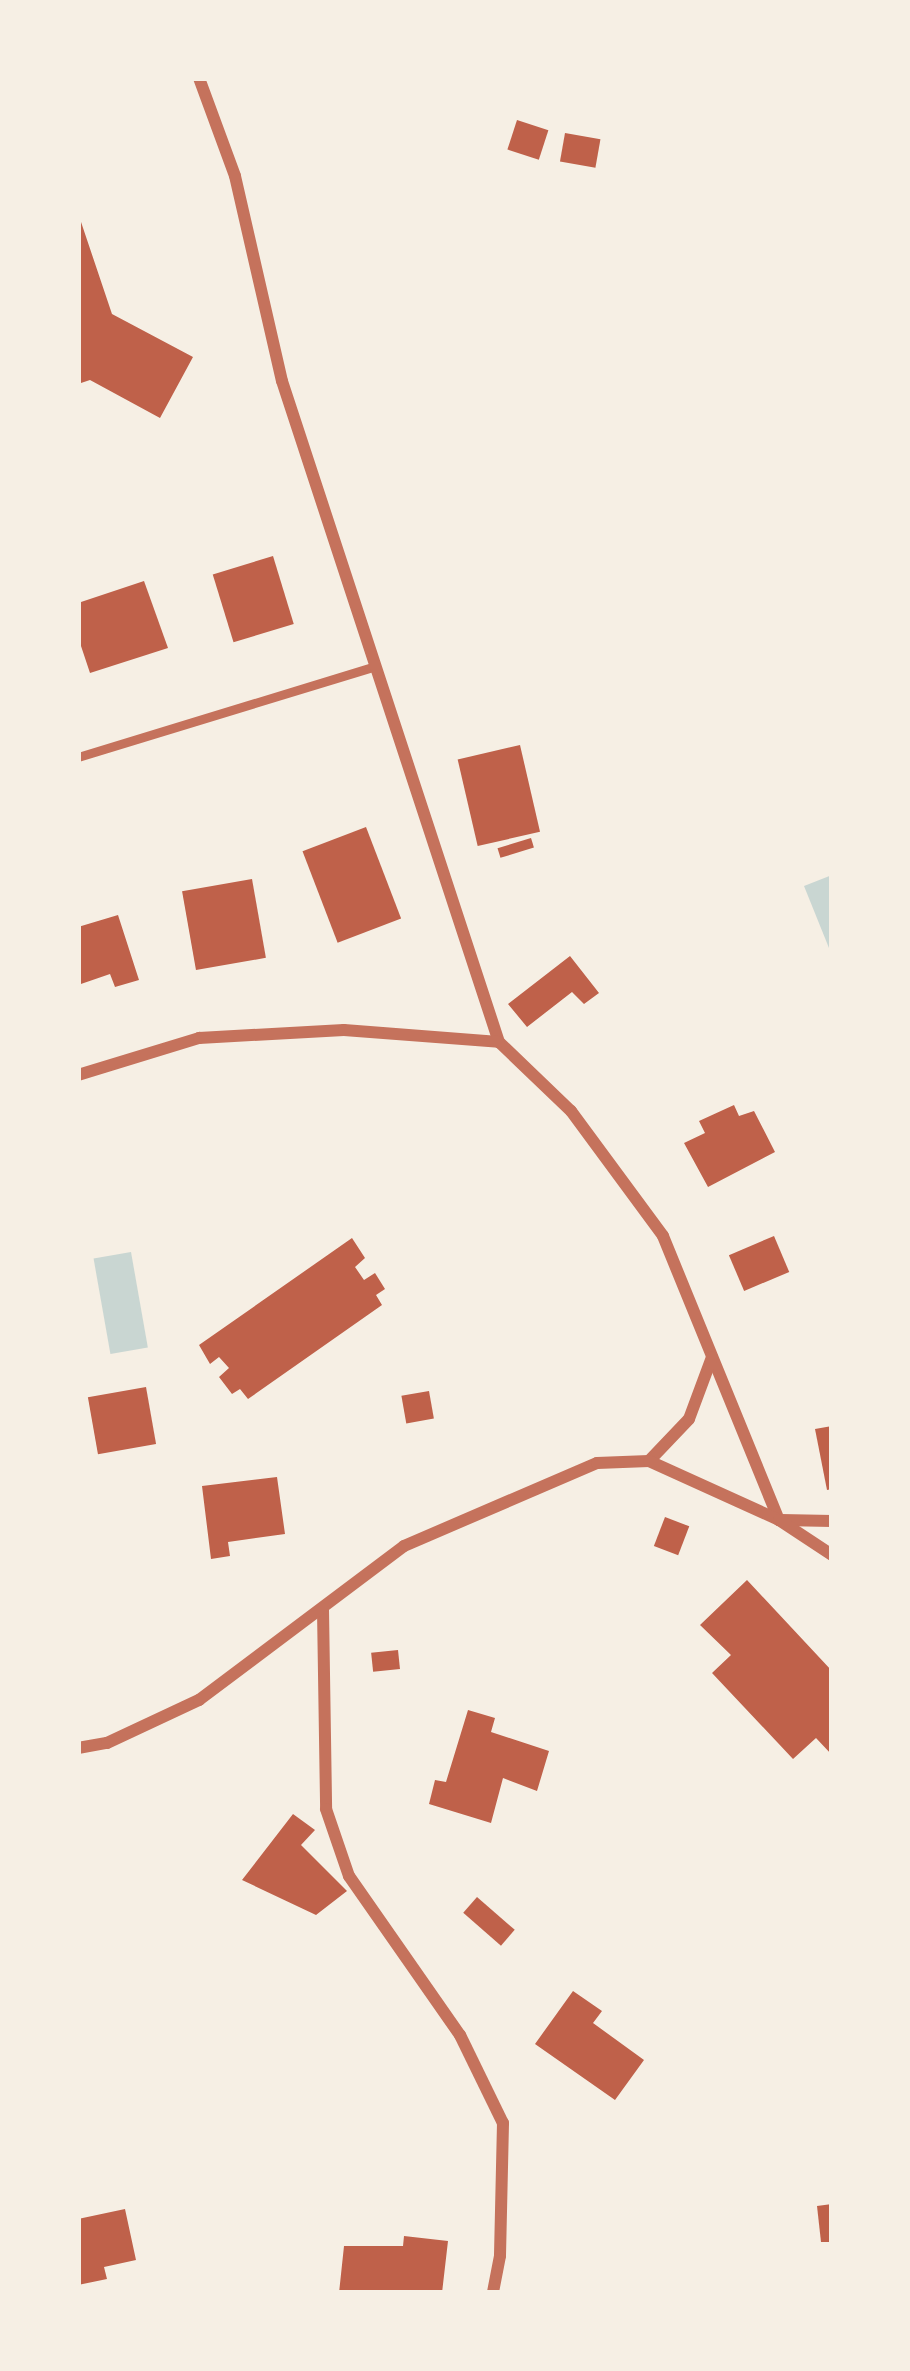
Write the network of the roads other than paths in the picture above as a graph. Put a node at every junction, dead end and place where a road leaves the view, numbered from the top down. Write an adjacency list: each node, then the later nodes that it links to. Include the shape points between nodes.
1 (199, 78): 2 (street, via 236,176 282,381)
2 (376, 666): 3 (lane); 4 (street)
3 (78, 757)
4 (499, 1042): 5 (street, via 344,1030 199,1038); 6 (street, via 571,1111 664,1236)
5 (78, 1075)
6 (712, 1356): 7 (street, via 688,1419); 8 (street)
7 (650, 1461): 8 (street); 11 (street, via 597,1463 404,1546)
8 (779, 1520): 9 (street); 10 (street)
9 (832, 1521)
10 (832, 1555)
11 (323, 1610): 12 (street, via 199,1700 107,1743); 13 (street, via 326,1809 349,1876 460,2035 503,2123)
12 (78, 1748)
13 (493, 2293)

